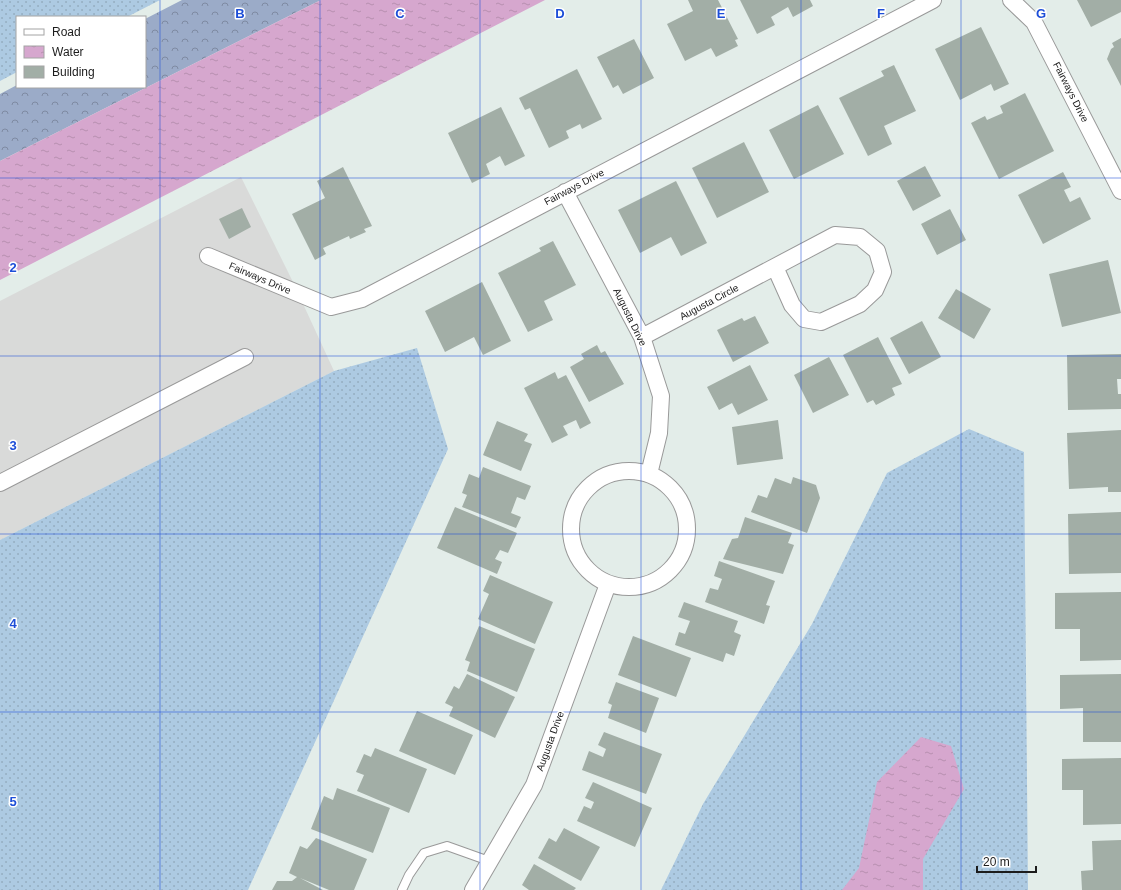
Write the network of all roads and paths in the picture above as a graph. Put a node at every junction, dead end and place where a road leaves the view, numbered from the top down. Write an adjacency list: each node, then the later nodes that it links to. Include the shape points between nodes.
1 (933, 0): 4 (street, Fairways Drive)
2 (1011, 0): 3 (street, Fairways Drive, via 1034,22)
3 (1121, 191)
4 (565, 192): 5 (street, Fairways Drive, via 362,299 331,306); 7 (street, Augusta Drive)
5 (208, 256)
6 (775, 267): 6 (street, Augusta Circle, via 835,236 841,236 860,237 877,251 883,272 875,290 860,304 821,322 804,319 792,305); 7 (street, Augusta Circle)
7 (642, 337): 9 (street, Augusta Drive, via 661,396 659,433)
8 (245, 357): 10 (street)
9 (649, 474): 11 (street, via 631,471 613,473 596,480 583,493 574,509 570,527 572,545 580,562 592,575); 11 (street, via 667,484 680,500 686,519 686,540 679,559 666,574 648,584 628,588)
10 (0, 483)
11 (608, 584): 12 (street, Augusta Drive, via 534,786)
12 (489, 861): 13 (lane, via 447,846 424,853 409,874); 14 (street, Augusta Drive)
13 (402, 890)
14 (473, 890)

